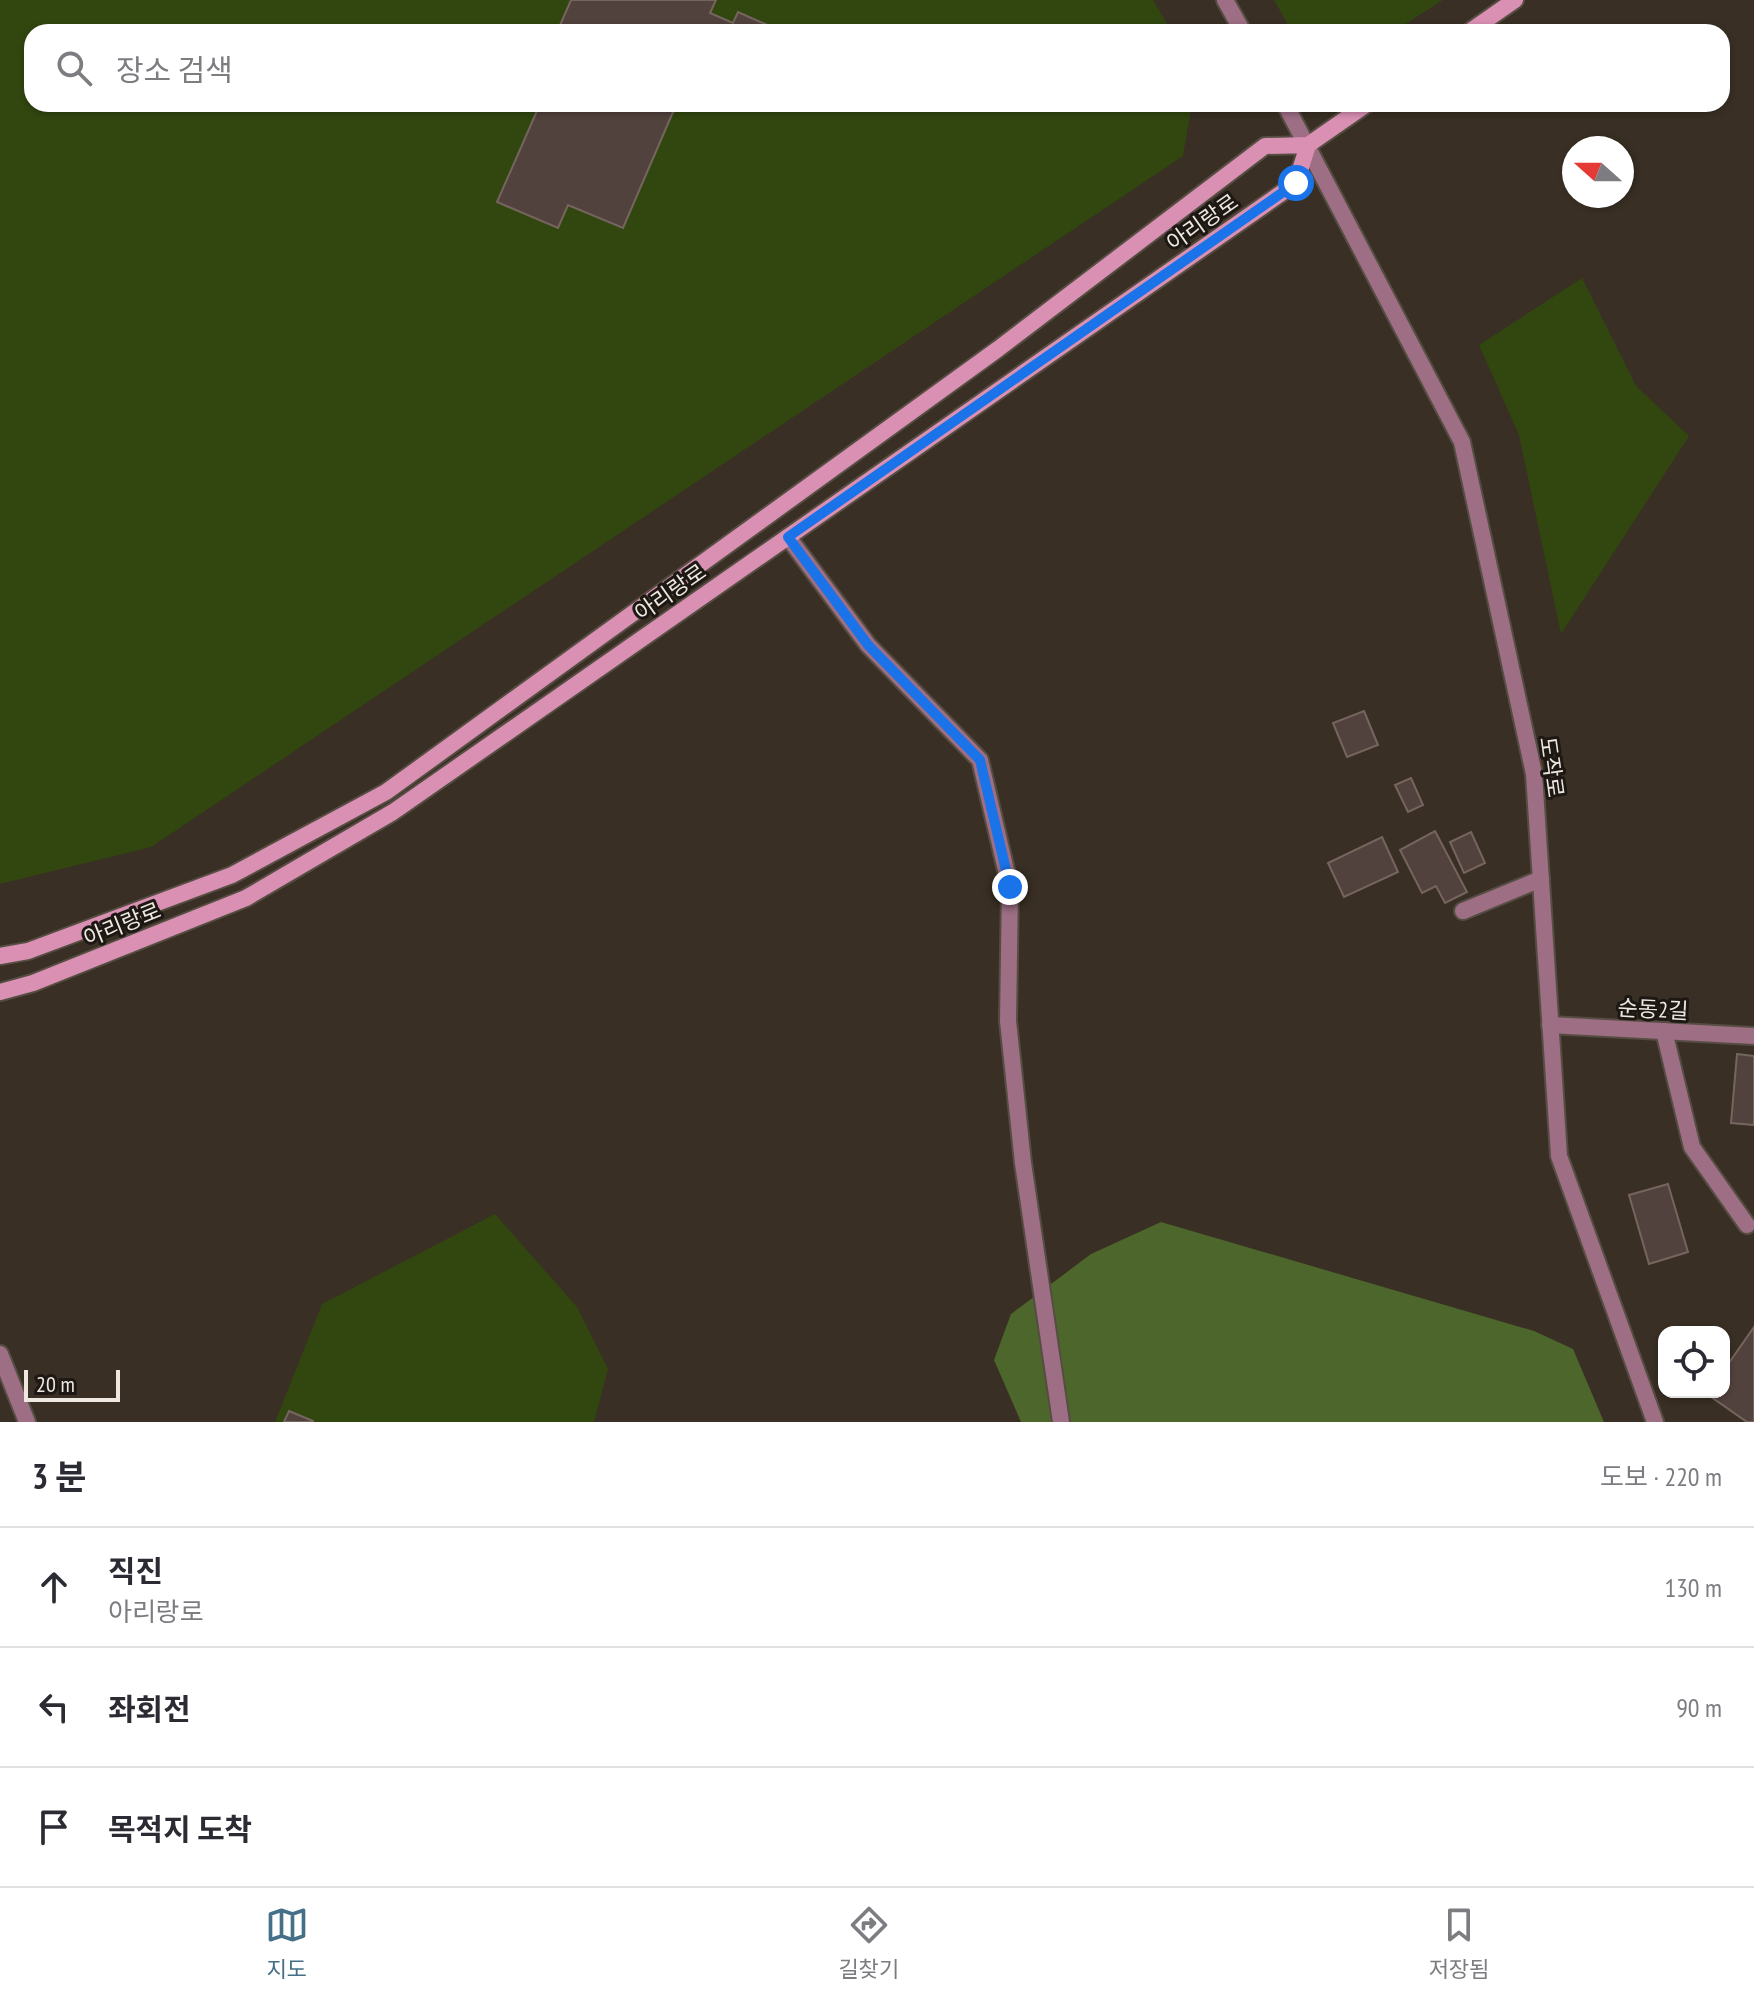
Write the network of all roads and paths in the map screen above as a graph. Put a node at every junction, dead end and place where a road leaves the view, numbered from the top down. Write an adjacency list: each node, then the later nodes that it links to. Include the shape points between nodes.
1 (1225, 0): 3 (street)
2 (1515, 0): 4 (main road)
3 (1238, 24)
4 (1480, 24)
5 (1289, 112): 7 (street, 도작로)
6 (1355, 112): 7 (main road)
7 (1308, 145): 8 (main road, 아리랑로, via 1296,183); 9 (street, 도작로, via 1462,442 1534,774); 11 (main road, 아리랑로, via 1265,146 986,358 386,792 232,875 28,951)
8 (788, 537): 12 (main road, 아리랑로, via 406,804 246,898); 19 (street, via 868,645 980,760 1010,887 1008,1021)
9 (1541, 879): 10 (street); 13 (street, 도작로)
10 (1463, 911)
11 (0, 956)
12 (0, 992)
13 (1550, 1025): 14 (street, 순동2길); 20 (street, 도작로, via 1559,1156)
14 (1664, 1031): 15 (street, 순동2길); 16 (street, via 1692,1147)
15 (1754, 1036)
16 (1747, 1225)
17 (0, 1354): 18 (street)
18 (27, 1422)
19 (1061, 1422)
20 (1655, 1422)

